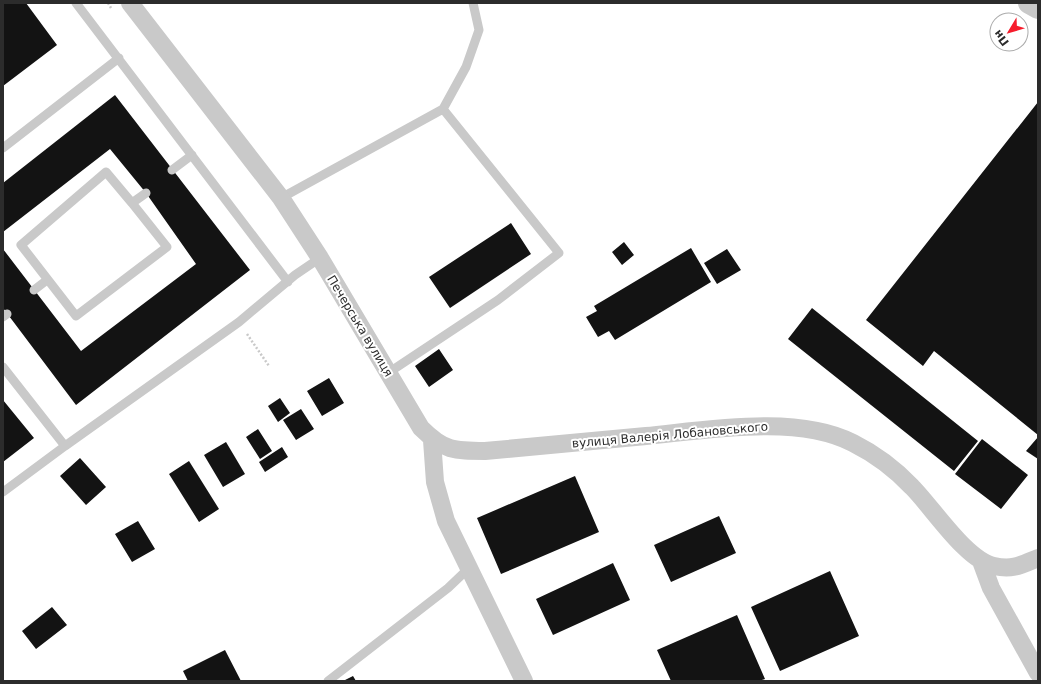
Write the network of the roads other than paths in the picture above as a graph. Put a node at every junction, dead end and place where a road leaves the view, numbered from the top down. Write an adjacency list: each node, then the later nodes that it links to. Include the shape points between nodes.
1 (76, 3): 6 (lane)
2 (130, 3): 12 (street, Печерська вулиця)
3 (473, 3): 7 (lane, via 479,30 466,67)
4 (1028, 3): 5 (street)
5 (1038, 8)
6 (119, 58): 8 (lane); 9 (lane)
7 (443, 109): 12 (lane); 19 (lane, via 559,253 498,300)
8 (3, 148)
9 (192, 155): 10 (lane); 16 (lane)
10 (172, 170)
11 (146, 193): 13 (lane)
12 (281, 198): 14 (street, Печерська вулиця)
13 (132, 203): 15 (lane, via 106,172 21,245); 15 (lane, via 167,247 76,316)
14 (320, 258): 16 (lane); 19 (street, Печерська вулиця)
15 (47, 280): 17 (lane)
16 (288, 282): 21 (lane, via 239,322)
17 (34, 290)
18 (3, 367): 21 (lane)
19 (388, 373): 20 (street, Печерська вулиця, via 421,428)
20 (432, 440): 24 (street, вулиця Валерія Лобановського, via 446,448 485,451 726,428 811,428 834,434 872,453 912,487 968,551); 25 (street, via 434,482 446,521)
21 (65, 446): 22 (lane)
22 (3, 492)
23 (1038, 558): 24 (street, вулиця Валерія Лобановського, via 1011,568 993,566)
24 (981, 561): 26 (street, via 991,588)
25 (469, 568): 27 (street); 28 (lane, via 448,588)
26 (1038, 673)
27 (520, 678)
28 (328, 681)

